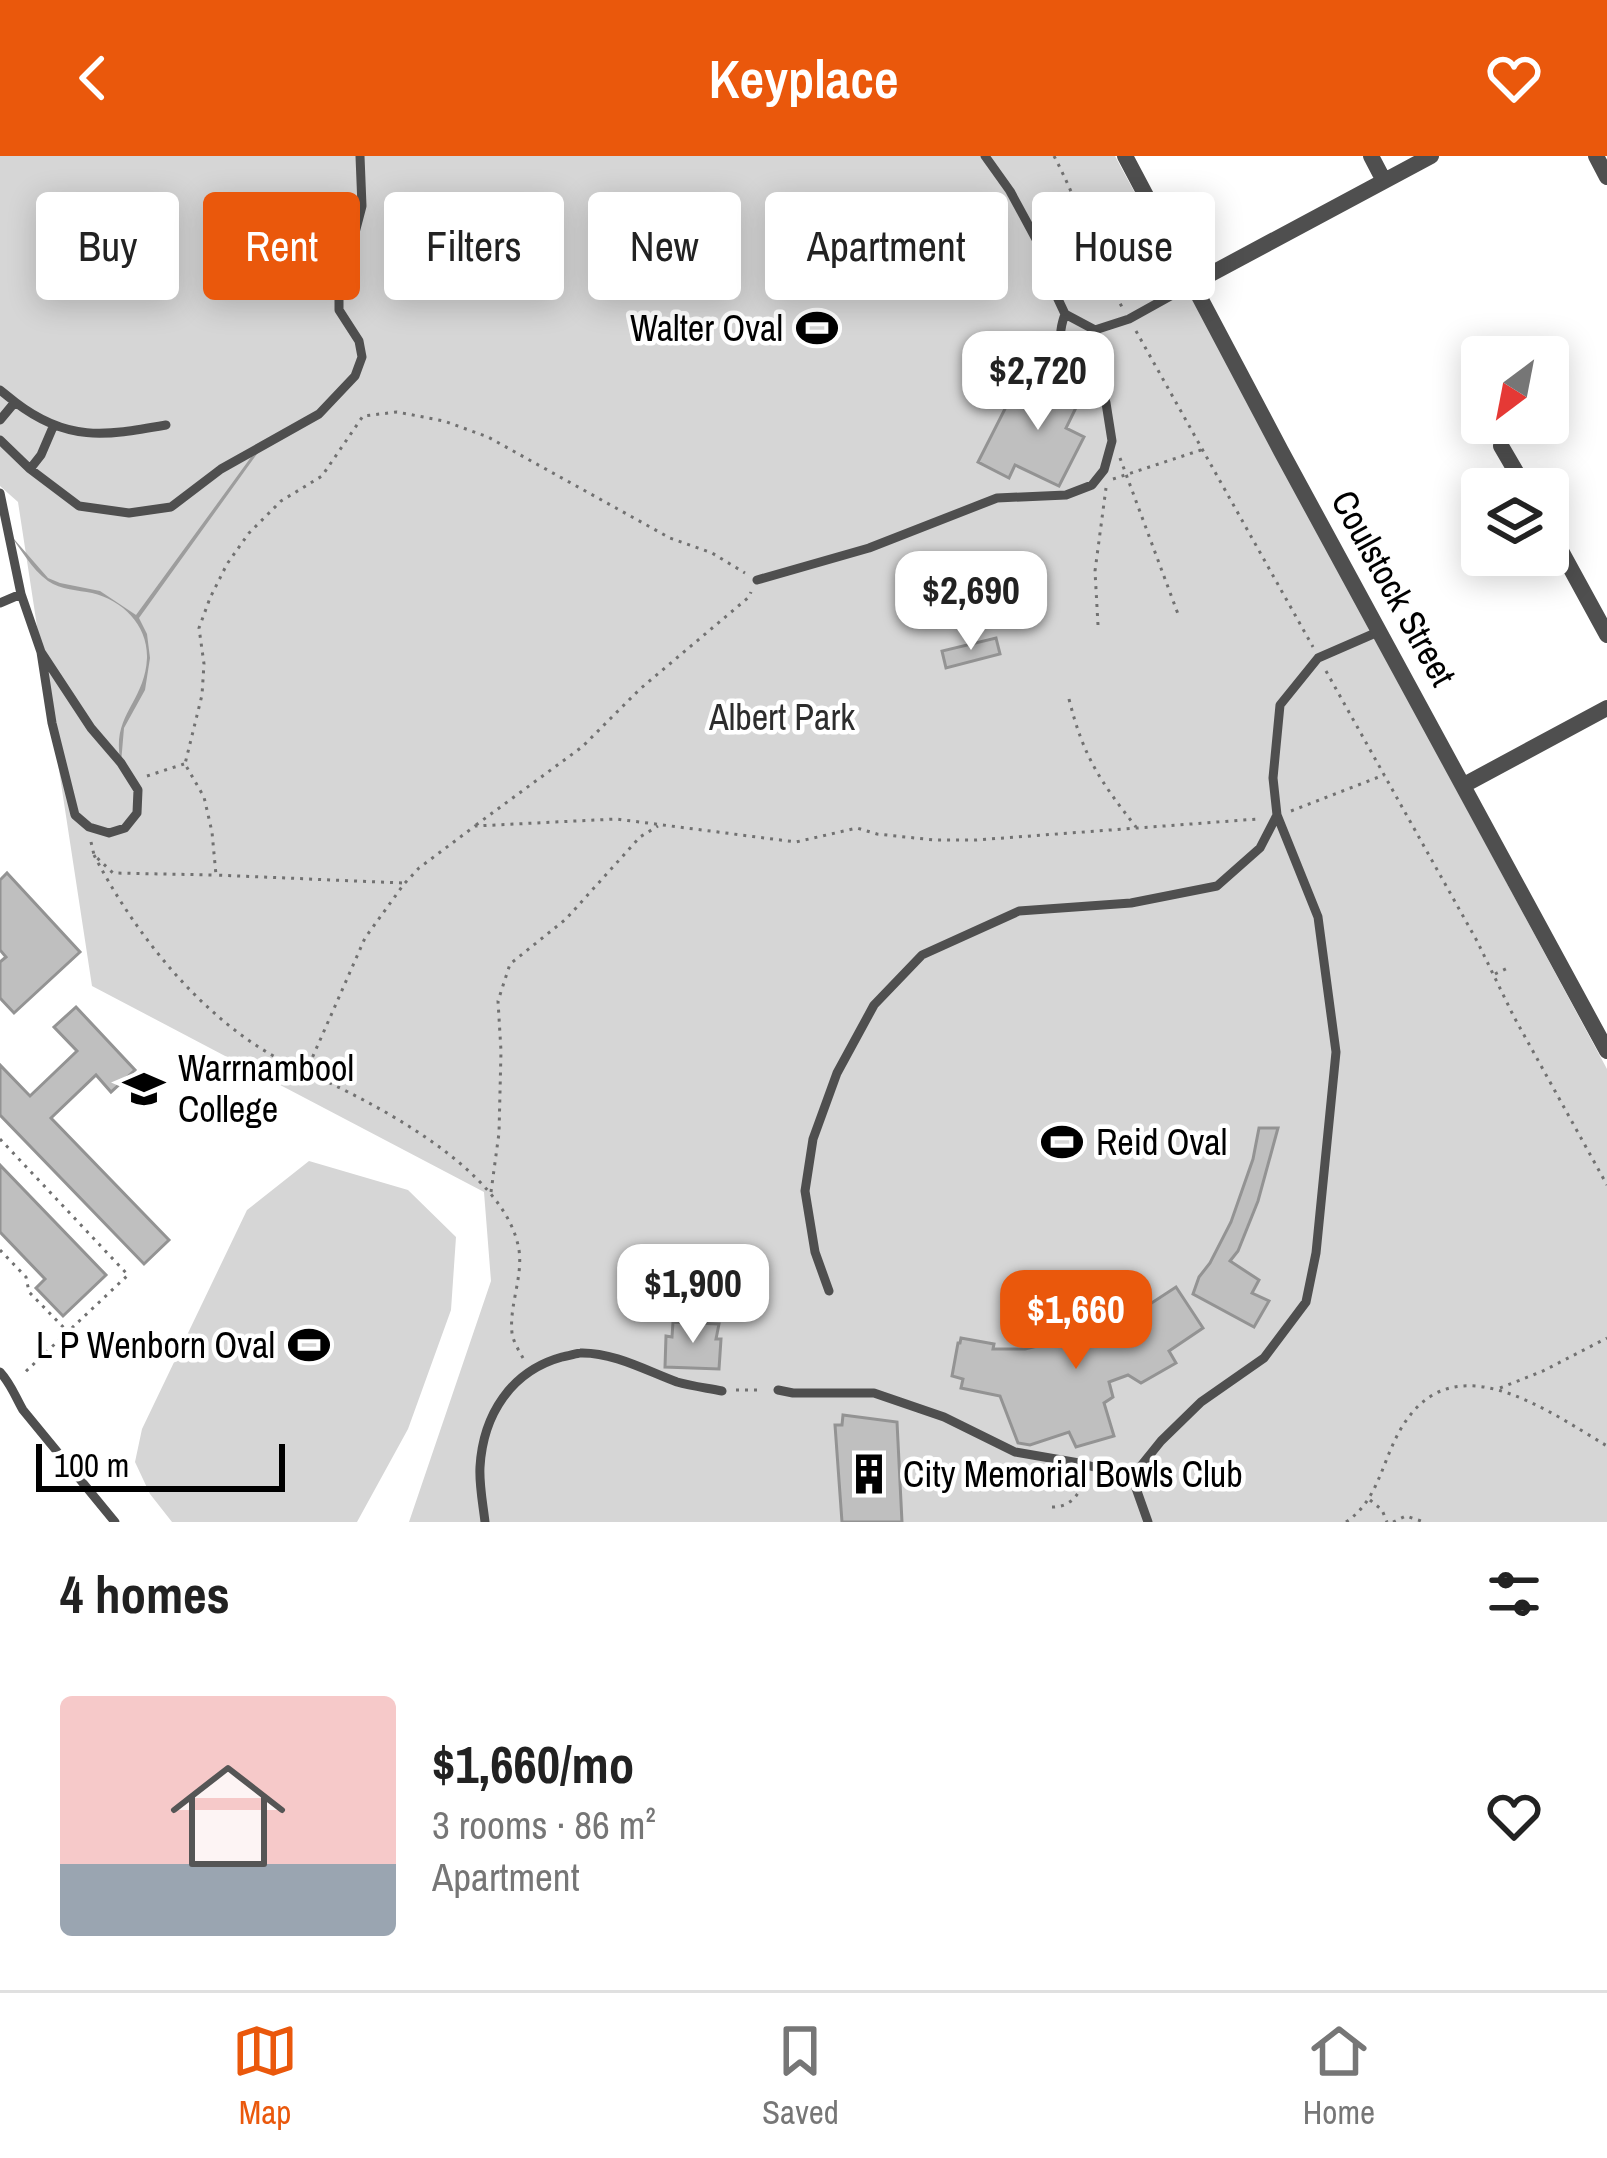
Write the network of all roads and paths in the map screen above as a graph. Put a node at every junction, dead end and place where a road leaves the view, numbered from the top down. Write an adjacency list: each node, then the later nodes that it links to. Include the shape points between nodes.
1 (360, 156): 28 (lane, via 362,206 338,310 362,358 339,396 171,507 130,513 80,506)
2 (985, 156): 14 (lane, via 1036,239)
3 (1054, 156): 15 (path)
4 (1124, 156): 10 (street, Coulstock Street)
5 (1371, 156): 9 (street)
6 (1431, 156): 9 (street)
7 (1596, 156): 8 (street)
8 (1607, 177)
9 (1383, 179): 11 (street)
10 (1143, 192)
11 (1215, 271)
12 (1163, 300): 15 (lane)
13 (1201, 300): 37 (street, Coulstock Street)
14 (1065, 314): 16 (lane); 17 (lane, via 1060,341)
15 (1129, 319): 16 (lane); 26 (path)
16 (1095, 330): 17 (lane)
17 (1093, 363): 24 (lane)
18 (0, 390): 19 (lane)
19 (15, 402): 20 (lane); 22 (lane)
20 (0, 420)
21 (166, 425): 22 (lane, via 89,434)
22 (53, 427): 28 (lane)
23 (0, 440): 28 (lane)
24 (1112, 440): 29 (path); 32 (lane, via 1092,485 1066,496 997,498)
25 (1501, 446): 27 (street)
26 (1203, 449): 29 (path); 40 (path)
27 (1514, 468)
28 (30, 470)
29 (1127, 475): 35 (path); 36 (path, via 1108,481 1095,571)
30 (0, 494): 33 (lane)
31 (1569, 565): 38 (street)
32 (757, 580): 43 (path, via 488,436 397,412 363,416 322,476 281,501 227,564 199,628 202,695); 49 (path, via 749,597 582,747)
33 (21, 595): 34 (lane); 39 (lane)
34 (0, 603)
35 (1178, 614)
36 (1098, 625)
37 (1380, 631): 40 (lane); 46 (street, Coulstock Street)
38 (1607, 635)
39 (41, 652): 45 (lane); 50 (lane, via 75,814)
40 (1318, 658): 44 (path); 47 (lane, via 1280,705)
41 (1069, 698): 51 (path, via 1094,770)
42 (1607, 708): 46 (street)
43 (185, 764): 45 (path); 53 (path, via 204,797)
44 (1384, 776): 47 (path); 56 (path)
45 (133, 781): 50 (lane, via 137,813 125,828)
46 (1464, 784): 57 (street, Coulstock Street)
47 (1277, 815): 51 (path); 63 (lane, via 1260,848 1216,886 1131,903 1019,911 922,955 874,1005 813,1139 806,1191); 74 (lane, via 1318,917 1336,1052 1306,1302 1264,1358 1201,1402)
48 (660, 825): 49 (path, via 616,819); 51 (path, via 796,842 856,828 976,840); 61 (path, via 510,964 498,1001 499,1133)
49 (475, 826): 54 (path)
50 (88, 827): 52 (path)
51 (1136, 827)
52 (94, 855): 53 (path, via 113,873); 58 (path, via 194,994 232,1030)
53 (215, 875): 54 (path)
54 (404, 884): 58 (path, via 365,938)
55 (1510, 967): 56 (path)
56 (1494, 975): 60 (path)
57 (1607, 1051)
58 (306, 1072): 61 (path, via 402,1121 469,1168)
59 (0, 1139): 64 (path, via 128,1275)
60 (1607, 1185)
61 (490, 1194): 66 (path, via 519,1250 512,1334)
62 (0, 1250): 64 (path)
63 (829, 1291)
64 (68, 1332): 68 (path)
65 (1607, 1338): 69 (path)
66 (529, 1371): 70 (lane, via 579,1353); 78 (lane, via 496,1405 486,1433)
67 (0, 1372): 68 (lane)
68 (12, 1385): 77 (lane, via 23,1410)
69 (1496, 1389): 72 (path); 75 (path, via 1460,1385 1420,1402)
70 (722, 1390): 71 (path)
71 (778, 1390): 73 (lane, via 874,1393 1015,1453)
72 (1607, 1446)
73 (1083, 1464): 74 (lane); 76 (path, via 1079,1493)
74 (1132, 1477): 79 (lane)
75 (1369, 1498): 80 (path); 81 (path)
76 (1052, 1507)
77 (115, 1522)
78 (485, 1522)
79 (1148, 1522)
80 (1346, 1522)
81 (1390, 1522): 82 (path)
82 (1424, 1522)

